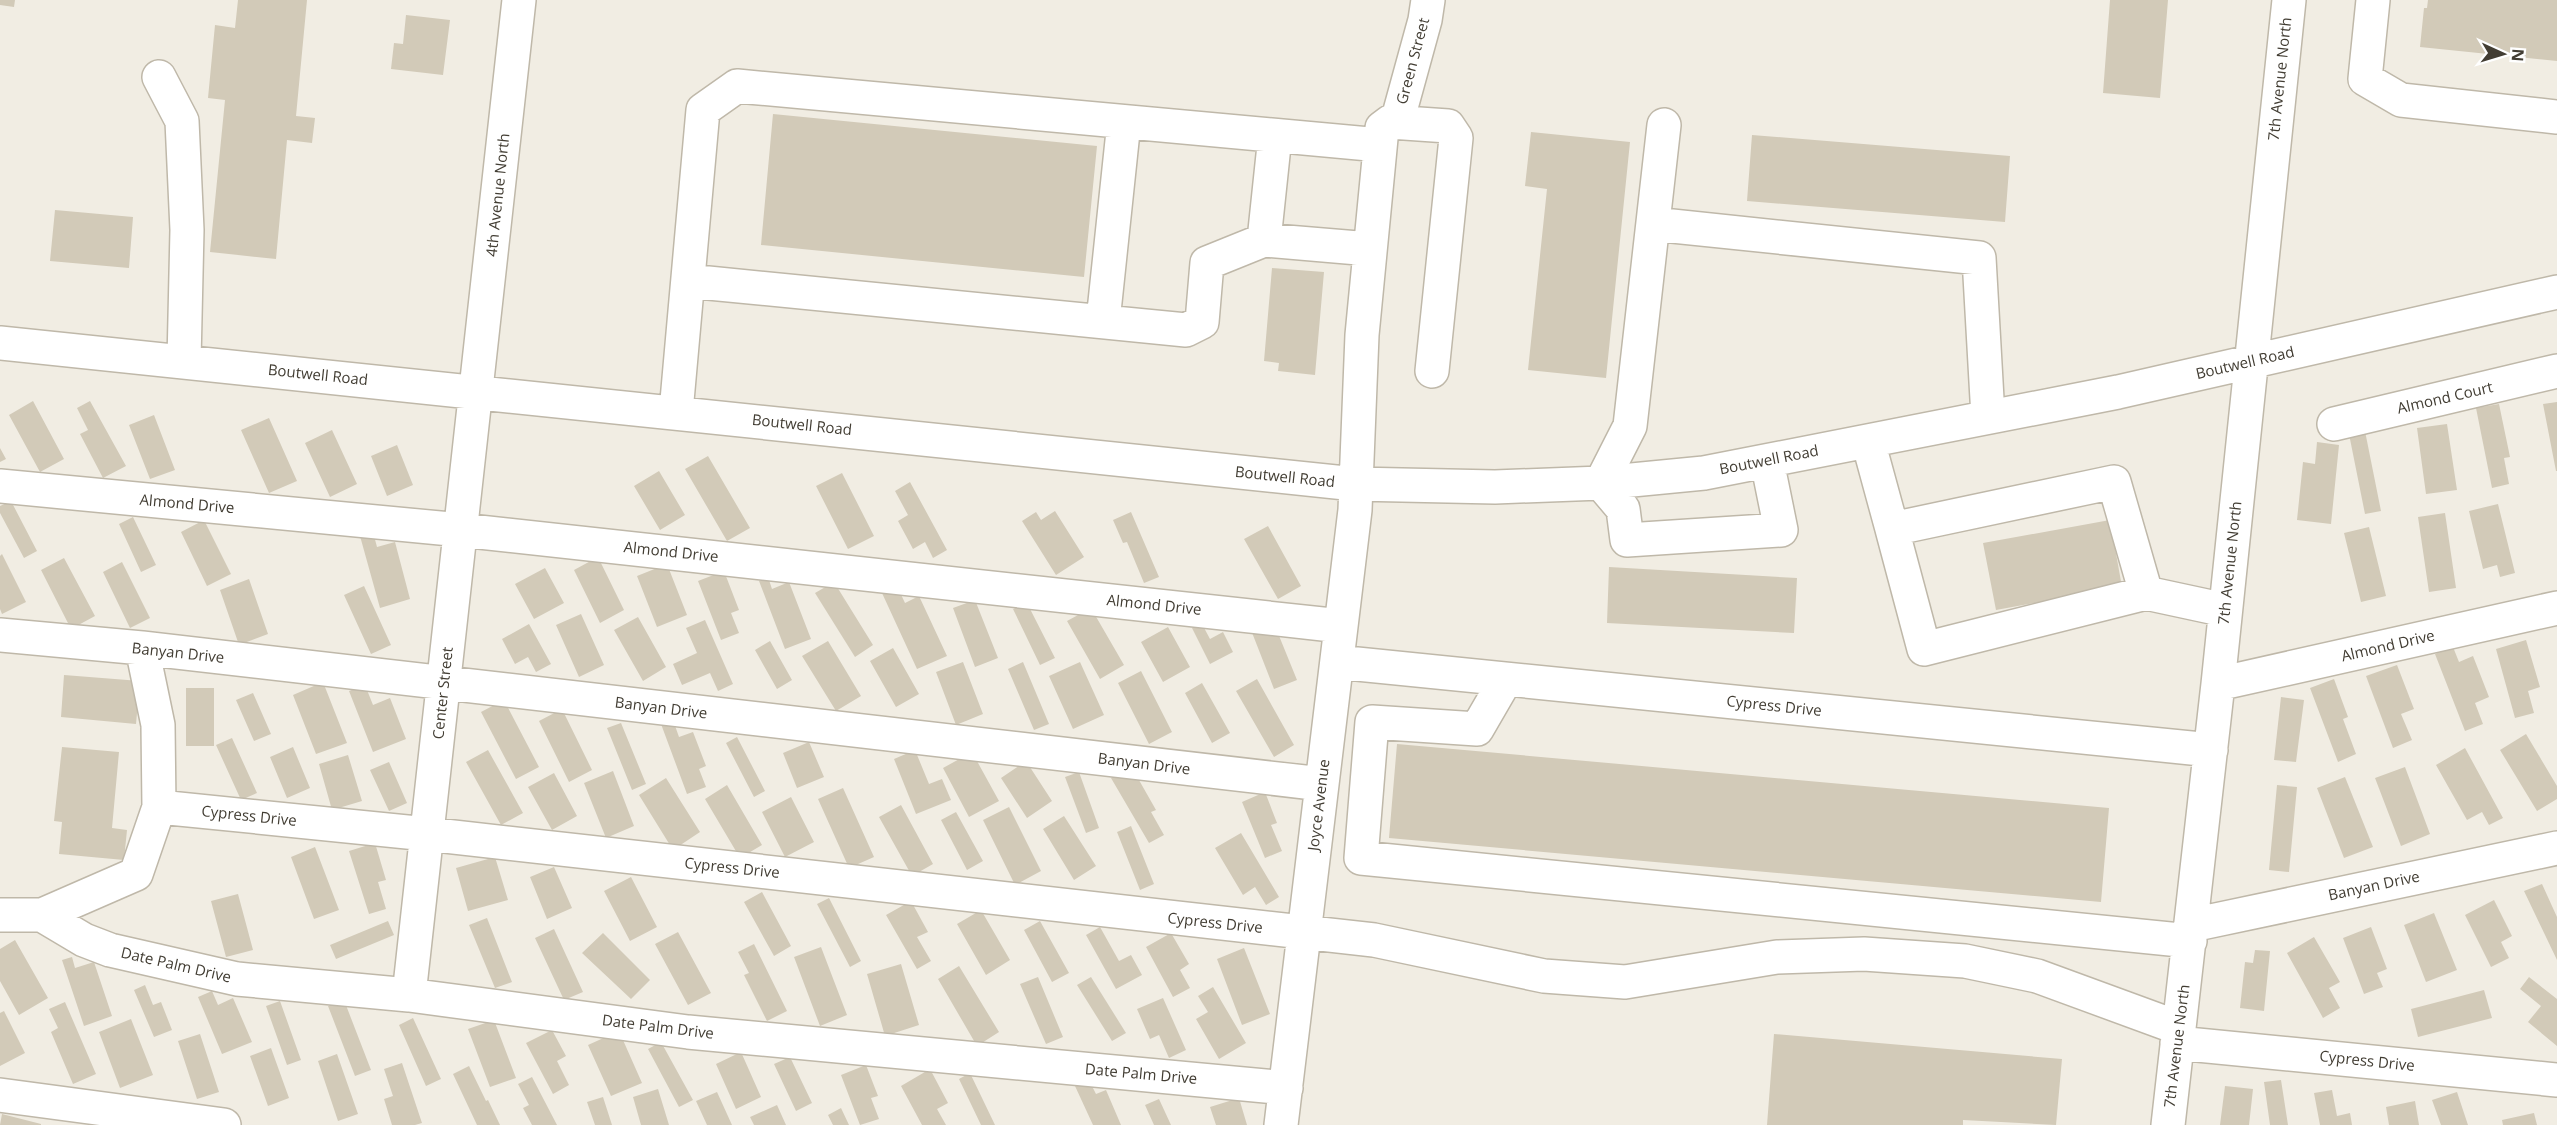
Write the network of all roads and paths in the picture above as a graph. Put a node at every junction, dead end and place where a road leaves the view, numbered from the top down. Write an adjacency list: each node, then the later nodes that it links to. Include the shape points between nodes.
1 (519, 0): 22 (street, 4th Avenue North)
2 (1428, 0): 9 (street, Green Street)
3 (2289, 0): 19 (street, 7th Avenue North)
4 (2373, 0): 6 (street, via 2365,79 2401,100)
5 (159, 77): 18 (street, via 182,121 187,230)
6 (2557, 117)
7 (1124, 122): 10 (street); 14 (street, via 737,87 703,110); 16 (street)
8 (1664, 124): 11 (street)
9 (1389, 134): 10 (street); 13 (street, Green Street); 20 (street, via 1448,126 1456,138)
10 (1275, 136): 12 (street)
11 (1653, 224): 24 (street, via 1979,258); 28 (street, via 1630,426)
12 (1264, 240): 13 (street); 16 (street, via 1207,263 1202,322 1186,330)
13 (1370, 249): 29 (street, Joyce Avenue)
14 (688, 281): 16 (street); 23 (street)
15 (2557, 292): 19 (street, Boutwell Road)
16 (1103, 321)
17 (0, 343): 18 (street, Boutwell Road)
18 (184, 362): 22 (street, Boutwell Road)
19 (2250, 362): 24 (street, Boutwell Road); 35 (street, 7th Avenue North)
20 (1432, 371)
21 (2557, 371): 25 (street, Almond Court)
22 (476, 391): 23 (street, Boutwell Road); 32 (street, Center Street)
23 (676, 412): 29 (street, Boutwell Road)
24 (1988, 417): 26 (street, Boutwell Road)
25 (2334, 424)
26 (1868, 441): 27 (street, Boutwell Road); 31 (street)
27 (1767, 461): 28 (street, Boutwell Road, via 1704,473); 28 (street, via 1781,530 1627,540 1623,509)
28 (1601, 483): 29 (street, Boutwell Road, via 1495,487)
29 (1355, 484): 36 (street, Joyce Avenue)
30 (0, 486): 32 (street, Almond Drive)
31 (1892, 529): 33 (street, via 2114,482); 33 (street, via 1924,649)
32 (461, 530): 36 (street, Almond Drive); 41 (street, Center Street)
33 (2146, 593): 35 (street)
34 (2557, 608): 42 (street, Almond Drive)
35 (2225, 610): 42 (street, 7th Avenue North)
36 (1341, 626): 39 (street, Joyce Avenue)
37 (0, 635): 38 (street, Banyan Drive)
38 (142, 648): 41 (street, Banyan Drive); 45 (street, via 158,725)
39 (1337, 662): 40 (street, Cypress Drive); 44 (street, Joyce Avenue)
40 (1506, 679): 43 (street, Cypress Drive); 51 (street, Banyan Drive, via 1477,729 1372,722 1361,858)
41 (444, 684): 44 (street, Banyan Drive); 46 (street, Center Street)
42 (2218, 684): 43 (street, 7th Avenue North)
43 (2211, 750): 51 (street, 7th Avenue North)
44 (1322, 784): 50 (street, Joyce Avenue)
45 (159, 807): 46 (street, Cypress Drive); 49 (street, via 136,874)
46 (427, 834): 50 (street, Cypress Drive); 52 (street, Center Street)
47 (2557, 848): 51 (street, Banyan Drive)
48 (0, 915): 49 (street)
49 (42, 915): 52 (street, Date Palm Drive, via 84,940 110,950 237,979)
50 (1304, 933): 53 (street, Cypress Drive, via 1374,940 1544,976 1625,982 1777,957 1864,954 1965,961 2037,976); 55 (street, Joyce Avenue)
51 (2191, 933): 53 (street, 7th Avenue North)
52 (409, 995): 55 (street, Date Palm Drive, via 688,1032)
53 (2178, 1035): 54 (street, Cypress Drive); 59 (street, 7th Avenue North)
54 (2557, 1080)
55 (1286, 1088): 58 (street, Joyce Avenue)
56 (0, 1095): 57 (street)
57 (224, 1125)
58 (1281, 1125)
59 (2168, 1125)

